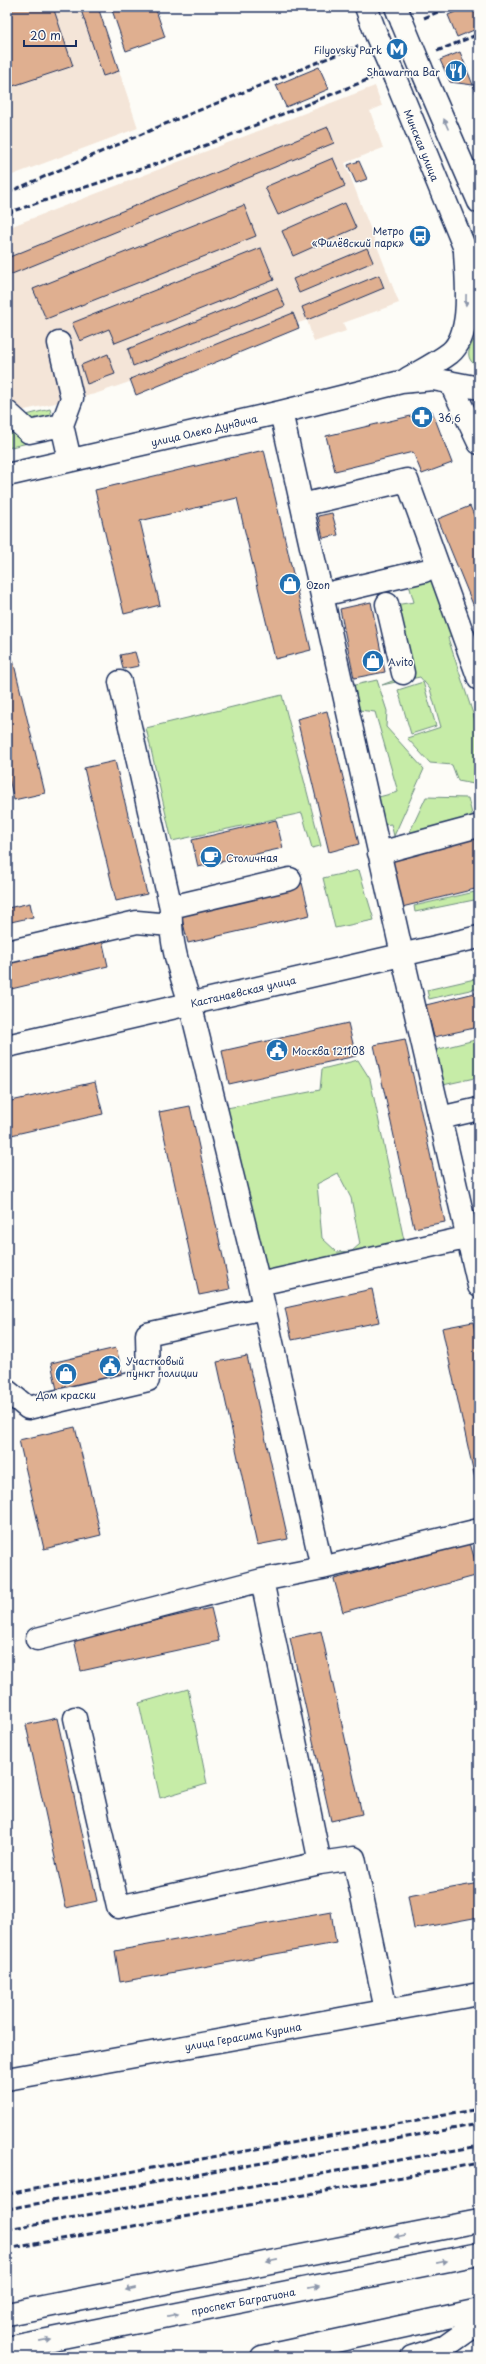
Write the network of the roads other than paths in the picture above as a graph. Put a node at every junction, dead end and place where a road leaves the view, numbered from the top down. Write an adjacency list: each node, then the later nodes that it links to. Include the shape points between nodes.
1 (366, 7): 4 (main road, Минская улица, bridge)
2 (399, 15): 3 (main road, one-way to 2, bridge)
3 (479, 202)
4 (464, 248): 5 (main road, Минская улица); 7 (main road, улица Олеко Дундича, one-way to 7, via 466,311 463,332 451,352)
5 (479, 283)
6 (59, 343): 12 (main road, via 72,398)
7 (401, 382): 8 (main road, улица Олеко Дундича, via 434,379); 11 (main road, улица Олеко Дундича)
8 (450, 382): 9 (main road, улица Олеко Дундича); 13 (main road)
9 (479, 388)
10 (7, 412): 12 (main road, via 29,432)
11 (281, 412): 14 (main road, улица Олеко Дундича); 16 (main road)
12 (62, 425): 14 (main road)
13 (479, 443)
14 (70, 460): 15 (main road, улица Олеко Дундича)
15 (7, 475)
16 (302, 505): 18 (main road); 21 (main road, via 407,480)
17 (424, 571): 18 (main road)
18 (322, 595): 24 (main road)
19 (387, 604): 20 (main road)
20 (403, 673)
21 (479, 680)
22 (120, 682): 26 (main road)
23 (479, 826): 24 (main road)
24 (379, 853): 29 (main road)
25 (290, 879): 26 (main road)
26 (170, 916): 28 (main road); 30 (main road, via 175,959)
27 (479, 936): 29 (main road, Кастанаевская улица)
28 (7, 952)
29 (402, 954): 30 (main road, Кастанаевская улица); 33 (main road)
30 (190, 1003): 31 (main road, Кастанаевская улица); 35 (main road)
31 (7, 1046)
32 (479, 1109): 33 (main road)
33 (440, 1118): 34 (main road)
34 (474, 1237): 35 (main road); 36 (main road)
35 (259, 1284): 37 (main road)
36 (479, 1286)
37 (264, 1308): 38 (main road, via 146,1334 148,1380 28,1408); 40 (main road)
38 (7, 1391)
39 (479, 1530): 40 (main road)
40 (322, 1568): 41 (main road)
41 (262, 1580): 42 (main road); 44 (main road)
42 (37, 1639)
43 (75, 1718): 44 (main road, via 118,1907)
44 (320, 1863): 46 (main road, via 354,1858)
45 (479, 1994): 46 (main road, улица Герасима Курина)
46 (386, 2010): 47 (main road, улица Герасима Курина)
47 (7, 2079)
48 (479, 2221): 50 (main road, one-way to 50)
49 (479, 2254): 52 (main road, проспект Багратиона, one-way to 49)
50 (7, 2314)
51 (476, 2318): 53 (main road, via 446,2346); 54 (main road)
52 (7, 2348)
53 (423, 2356)
54 (262, 2357)

